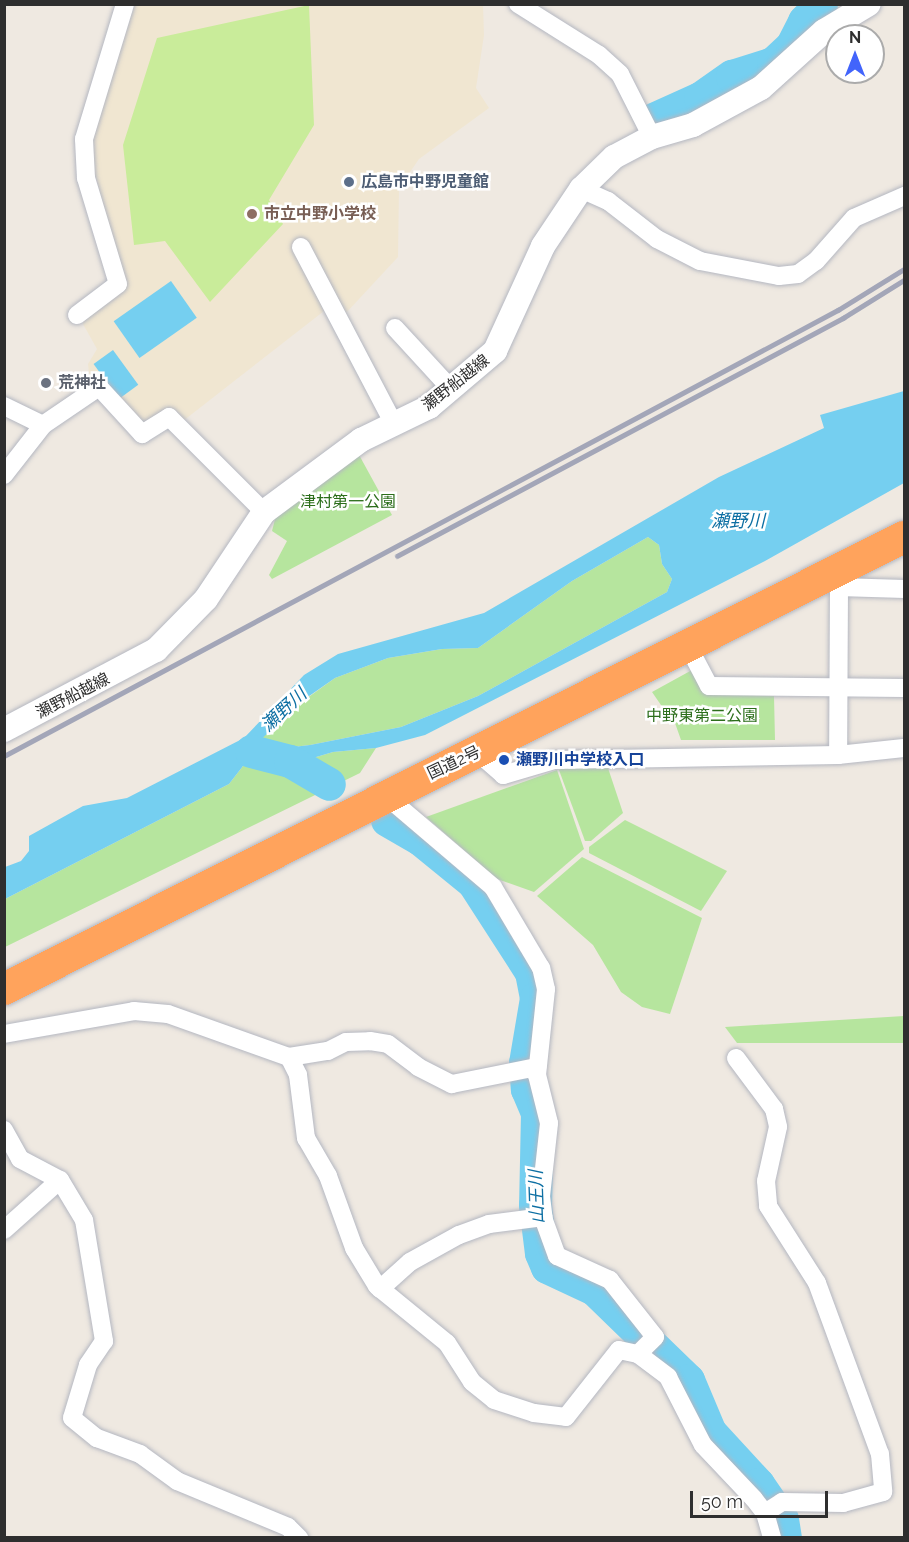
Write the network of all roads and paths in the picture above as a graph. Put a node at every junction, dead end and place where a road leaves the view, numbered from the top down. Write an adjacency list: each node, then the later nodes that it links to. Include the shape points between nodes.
1 (125, 4): 8 (street, via 84,139 86,178 118,284)
2 (518, 4): 4 (street, via 599,55 620,74)
3 (869, 4): 4 (main road, 瀬野船越線, via 824,31 761,88 693,125)
4 (652, 137): 5 (main road, 瀬野船越線, via 614,158)
5 (581, 189): 6 (street, via 608,201 657,239 700,261 779,276 798,274 816,261 854,218); 10 (main road, 瀬野船越線, via 543,246 495,351)
6 (904, 196)
7 (301, 247): 12 (street)
8 (77, 315)
9 (396, 328): 10 (street)
10 (452, 390): 12 (main road, 瀬野船越線, via 429,407)
11 (4, 406): 13 (street)
12 (394, 424): 15 (main road, 瀬野船越線, via 361,440)
13 (43, 425): 14 (street); 15 (street, via 99,387 142,434 169,417)
14 (4, 475)
15 (264, 512): 22 (main road, 瀬野船越線, via 206,599 156,650)
16 (904, 537): 17 (highway, 国道2号)
17 (836, 580): 18 (street); 19 (highway, 国道2号); 21 (street)
18 (904, 589)
19 (689, 648): 21 (street, via 709,686); 24 (highway, 国道2号)
20 (904, 688): 21 (street)
21 (838, 689): 25 (street)
22 (4, 730)
23 (904, 748): 25 (street)
24 (477, 752): 25 (street, via 503,775 554,760); 26 (highway, 国道2号)
25 (838, 755)
26 (385, 795): 27 (highway, 国道2号); 31 (street, via 493,887 541,968 546,1000)
27 (4, 989)
28 (4, 1034): 29 (street, via 134,1011 168,1014)
29 (289, 1057): 31 (street, via 328,1051 346,1042 370,1041 388,1044 418,1067 452,1084); 36 (street, via 298,1075 306,1138 328,1176 354,1248)
30 (736, 1058): 38 (street, via 774,1109 778,1127 766,1181 768,1206 817,1283 880,1454 883,1492 843,1503 782,1502)
31 (531, 1069): 34 (street, via 549,1123)
32 (4, 1130): 33 (street, via 20,1159)
33 (60, 1180): 35 (street); 39 (street, via 76,1201 84,1221 104,1341 88,1365 72,1419 97,1438 140,1454 177,1480 288,1527)
34 (538, 1217): 36 (street, via 489,1224 459,1235 410,1262); 37 (street, via 557,1256 610,1280 654,1338)
35 (4, 1230)
36 (380, 1289): 37 (street, via 455,1351 462,1369 483,1392 525,1411 566,1417 619,1350)
37 (639, 1354): 38 (street, via 668,1377 703,1445)
38 (765, 1512): 40 (street)
39 (298, 1538)
40 (772, 1538)

